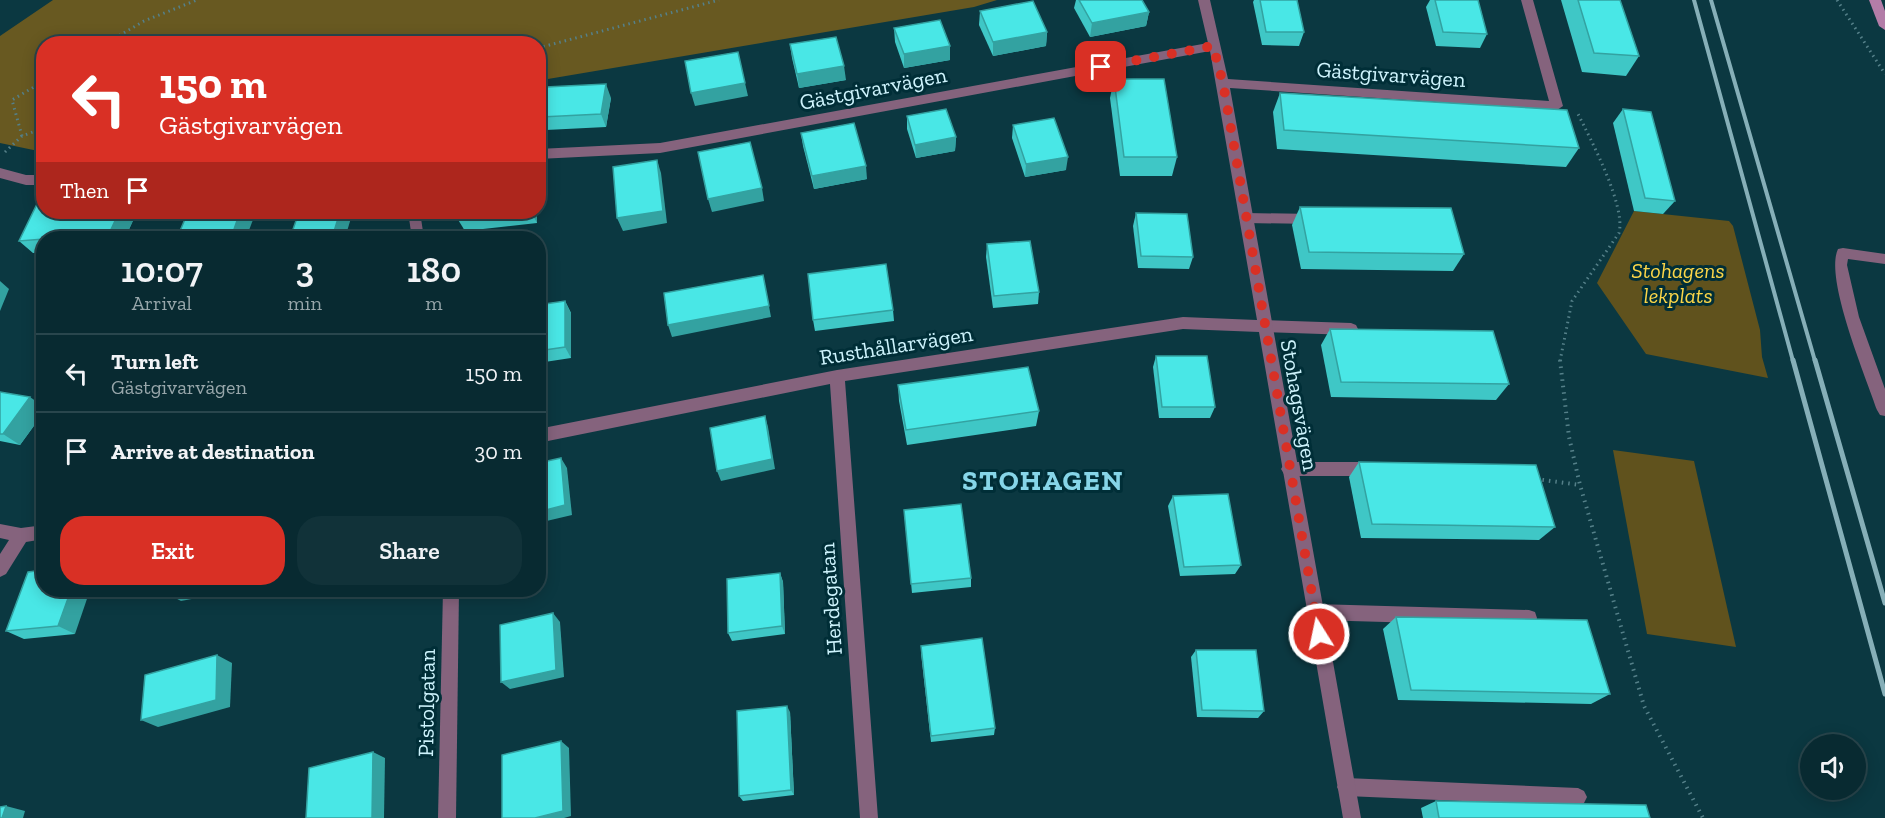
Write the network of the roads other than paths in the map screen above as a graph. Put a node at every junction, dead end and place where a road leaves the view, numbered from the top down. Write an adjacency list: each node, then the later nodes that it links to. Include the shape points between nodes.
1 (1204, 0): 6 (street, Stohagsvägen)
2 (1527, 0): 7 (street, Gästgivarvägen, via 1557,106)
3 (1877, 0): 4 (main road); 5 (main road)
4 (1885, 8)
5 (1885, 26)
6 (1213, 46): 7 (street, Stohagsvägen); 8 (street, Gästgivarvägen, via 660,148)
7 (1223, 83): 11 (street, Stohagsvägen)
8 (546, 154)
9 (0, 173): 10 (street)
10 (36, 180)
11 (1245, 218): 12 (street); 14 (street, Stohagsvägen)
12 (1329, 219)
13 (1885, 259): 17 (street, via 1843,253 1840,265 1852,317)
14 (1264, 326): 15 (street, Rusthållarvägen); 16 (street, Rusthållarvägen, via 1183,323); 19 (street, Stohagsvägen)
15 (1369, 330)
16 (837, 376): 18 (street, Rusthållarvägen); 31 (street, Herdegatan)
17 (1885, 410)
18 (546, 434)
19 (1288, 469): 20 (street); 26 (street, Stohagsvägen)
20 (1393, 469)
21 (0, 531): 23 (street)
22 (36, 533): 23 (street)
23 (21, 536): 24 (street)
24 (0, 569)
25 (451, 597): 30 (street, Pistolgatan)
26 (1315, 612): 27 (street); 28 (street, Stohagsvägen)
27 (1529, 618)
28 (1346, 787): 29 (street); 32 (street, Stohagsvägen)
29 (1578, 797)
30 (447, 818)
31 (869, 818)
32 (1352, 818)

